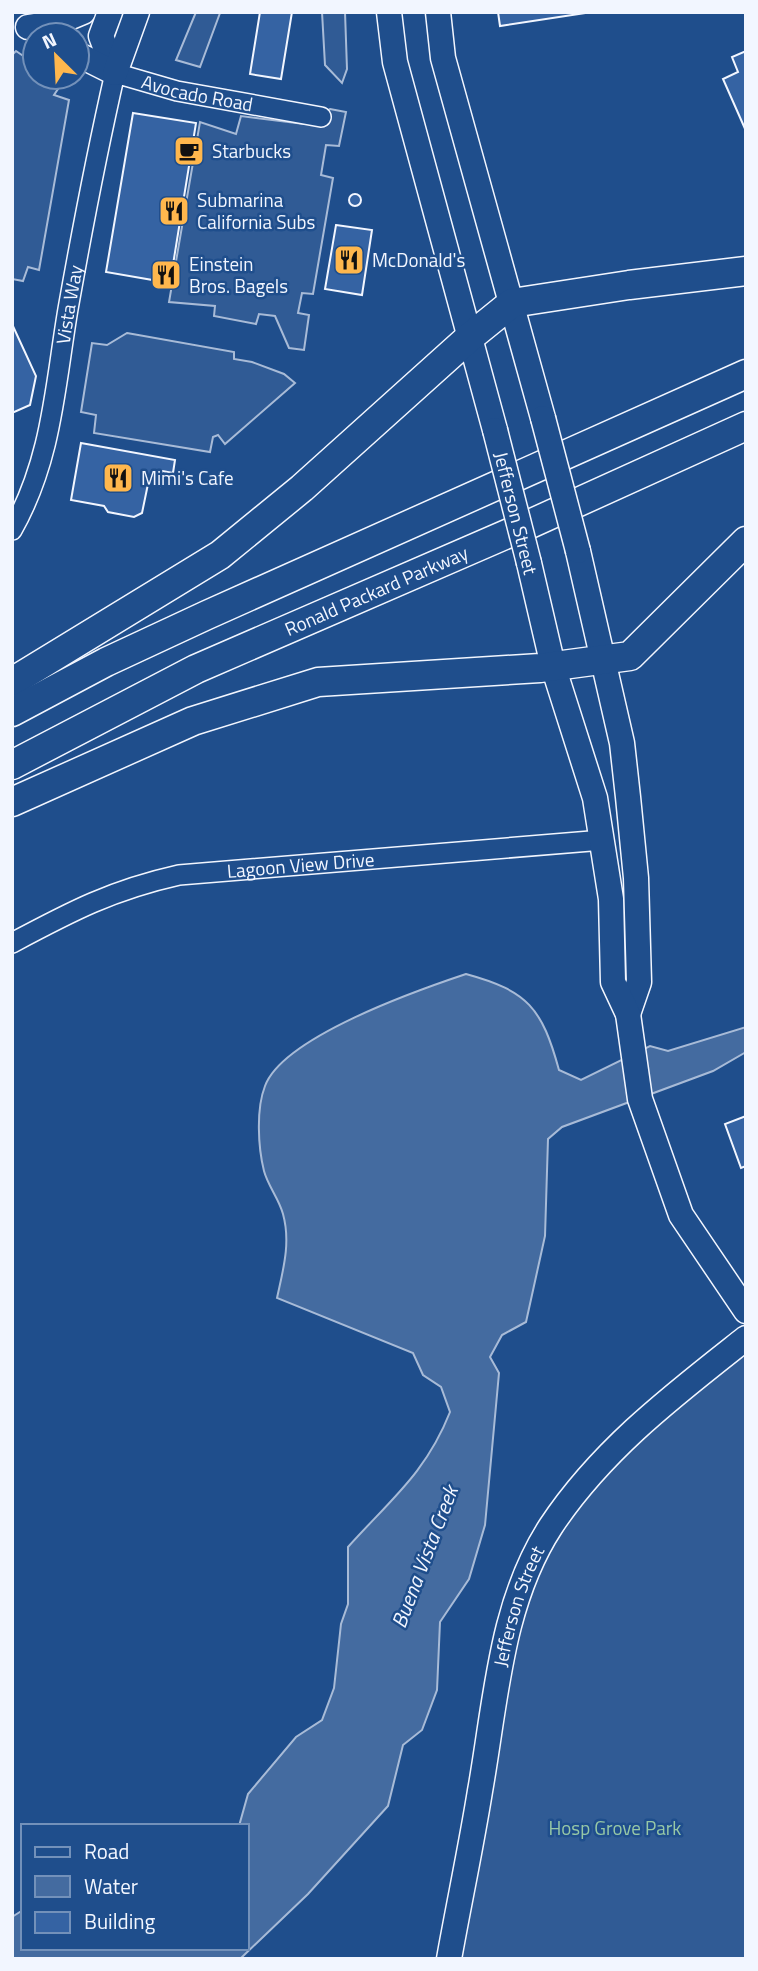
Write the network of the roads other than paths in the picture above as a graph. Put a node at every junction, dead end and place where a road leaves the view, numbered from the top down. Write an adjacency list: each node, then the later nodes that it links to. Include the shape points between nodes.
1 (83, 12): 6 (main road)
2 (110, 12): 8 (main road, via 101,36)
3 (137, 12): 8 (main road, Vista Way)
4 (389, 12): 12 (main road, Jefferson Street, via 395,62)
5 (438, 12): 11 (main road, Jefferson Street, via 443,58)
6 (62, 21)
7 (91, 61): 8 (main road, Avocado Road)
8 (114, 73): 9 (street, Avocado Road, via 177,91); 15 (street, Vista Way, via 85,211 45,450 31,496)
9 (321, 117)
10 (746, 271): 11 (highway)
11 (512, 303): 12 (highway); 17 (main road, Jefferson Street, bridge)
12 (470, 337): 18 (main road, Jefferson Street, bridge); 19 (highway, via 220,555)
13 (746, 374): 20 (highway, via 207,615)
14 (746, 426): 21 (highway, Ronald Packard Parkway, via 196,669)
15 (12, 530)
16 (746, 541): 17 (highway, via 630,656)
17 (603, 658): 18 (highway); 25 (main road, Jefferson Street, via 622,743 636,878 639,982)
18 (552, 666): 22 (highway, via 318,682 192,721); 23 (main road, Jefferson Street, via 595,798)
19 (12, 682)
20 (12, 712)
21 (12, 765)
22 (12, 802)
23 (603, 840): 24 (street, Lagoon View Drive, via 179,875 91,901); 25 (main road, Jefferson Street, via 611,899 613,982)
24 (12, 943)
25 (628, 1014): 26 (main road, Jefferson Street, via 640,1099 681,1215)
26 (746, 1311)
27 (746, 1338): 28 (main road, Jefferson Street, via 651,1413 599,1465 551,1527 523,1582 503,1650)
28 (449, 1959)

